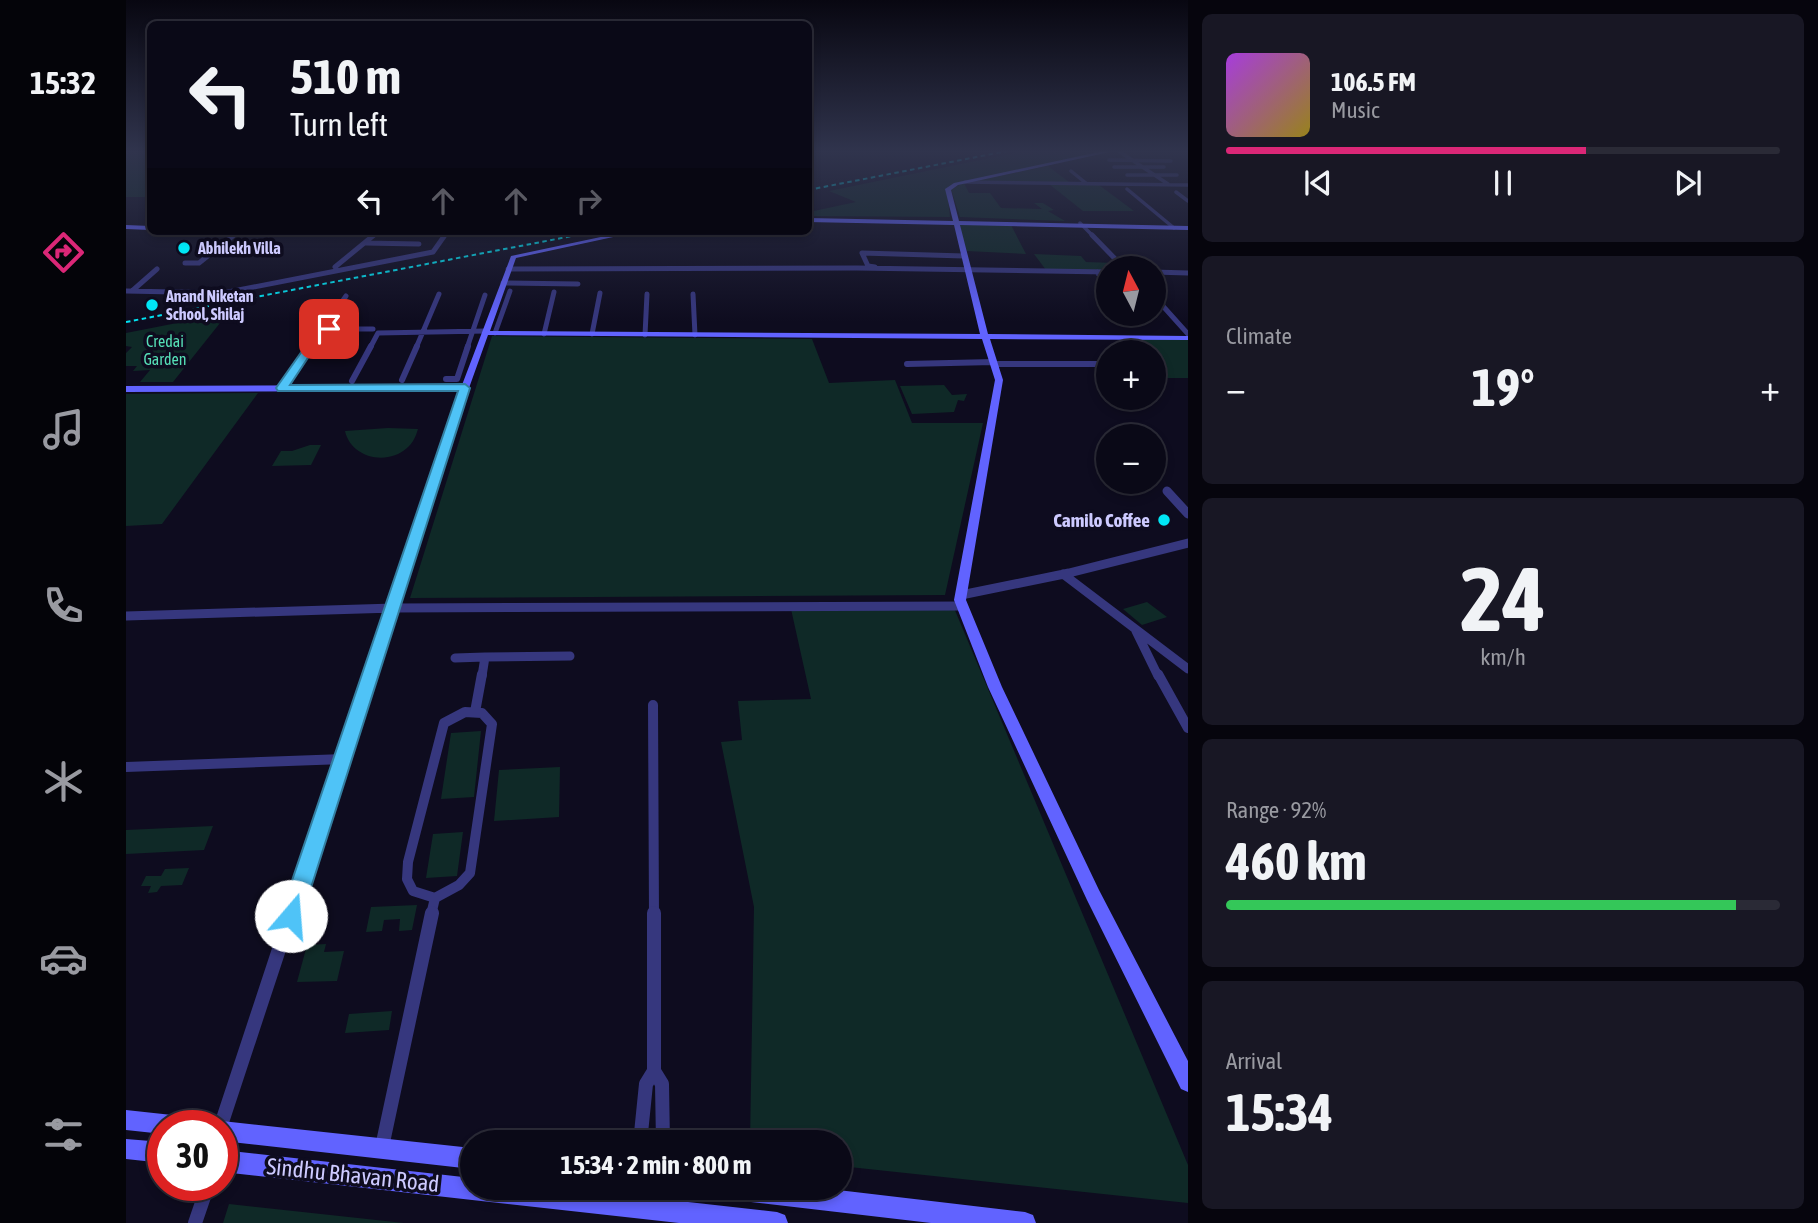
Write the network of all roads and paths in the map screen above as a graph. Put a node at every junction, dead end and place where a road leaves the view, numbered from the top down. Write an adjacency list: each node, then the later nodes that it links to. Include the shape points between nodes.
1 (952, 207): 7 (street)
2 (1149, 207): 10 (street)
3 (812, 219): 7 (street)
4 (812, 219): 6 (street)
5 (812, 219): 6 (street)
6 (942, 220): 7 (street)
7 (955, 221): 8 (street); 21 (street)
8 (1081, 225): 10 (street); 22 (street)
9 (126, 226): 12 (street)
10 (1172, 226): 11 (street)
11 (1188, 226)
12 (147, 227)
13 (234, 235): 23 (street, via 199,263)
14 (375, 235): 17 (street)
15 (444, 235): 34 (street, via 433,252 223,293)
16 (617, 235): 27 (street, via 513,257)
17 (366, 243): 18 (street); 25 (street)
18 (419, 244)
19 (920, 254): 20 (street); 24 (street); 24 (street, via 861,254 870,267)
20 (952, 255): 21 (street); 24 (street, via 953,265)
21 (964, 256): 28 (street)
22 (1112, 256)
23 (185, 263)
24 (925, 265)
25 (335, 268)
26 (158, 269): 34 (street)
27 (508, 269): 28 (street); 32 (street)
28 (968, 270): 29 (street); 54 (street)
29 (1096, 272)
30 (1166, 272): 31 (street)
31 (1188, 273)
32 (503, 283): 33 (street); 48 (street)
33 (578, 284)
34 (129, 291)
35 (510, 291): 48 (street)
36 (554, 292): 49 (street)
37 (600, 293): 50 (street)
38 (439, 294): 47 (street)
39 (647, 294): 51 (street)
40 (693, 294): 52 (street)
41 (485, 295): 46 (street)
42 (346, 296): 44 (street)
43 (1166, 310): 53 (street)
44 (322, 329): 45 (street); 61 (street)
45 (377, 330): 47 (street); 60 (street)
46 (474, 331): 47 (street); 48 (street); 58 (street, via 457,379)
47 (422, 332): 59 (street)
48 (489, 332): 49 (street); 62 (street)
49 (544, 334): 50 (street)
50 (592, 334): 51 (street)
51 (645, 335): 52 (street)
52 (695, 335): 54 (street)
53 (1188, 336): 54 (street)
54 (985, 338): 55 (street)
55 (994, 363): 56 (street); 57 (street); 68 (street, via 998,392)
56 (907, 364)
57 (1096, 364)
58 (446, 379)
59 (402, 380)
60 (352, 381)
61 (282, 388): 62 (street); 63 (street)
62 (465, 388): 69 (street)
63 (126, 389)
64 (1167, 491): 65 (street)
65 (1188, 514)
66 (1187, 544): 67 (street)
67 (1063, 574): 68 (street); 71 (street)
68 (961, 600): 69 (street); 83 (street, via 995,687 1081,870)
69 (394, 608): 70 (street); 79 (street)
70 (126, 616)
71 (1136, 629): 75 (street); 78 (street)
72 (570, 656): 73 (street)
73 (485, 657): 74 (street); 77 (street)
74 (456, 658)
75 (1188, 669)
76 (653, 705): 82 (street)
77 (475, 712): 81 (street, via 486,715 492,724 470,873 455,889); 81 (street, via 458,714 444,723 408,862 407,879 413,891)
78 (1188, 728)
79 (344, 759): 80 (street); 84 (street)
80 (126, 767)
81 (435, 898): 91 (street)
82 (654, 1071): 87 (street, via 646,1084); 88 (street, via 662,1084)
83 (1188, 1082)
84 (226, 1110)
85 (126, 1120): 86 (street)
86 (147, 1122)
87 (641, 1130)
88 (663, 1130)
89 (238, 1133): 91 (street, Sindhu Bhavan Road)
90 (126, 1149): 92 (street)
91 (382, 1149): 93 (street, Sindhu Bhavan Road)
92 (147, 1151)
93 (460, 1158)
94 (238, 1163): 97 (street, Sindhu Bhavan Road)
95 (828, 1200): 100 (street)
96 (203, 1201): 98 (street)
97 (641, 1215): 99 (street, Sindhu Bhavan Road)
98 (195, 1223)
99 (777, 1223)
100 (1025, 1223)

